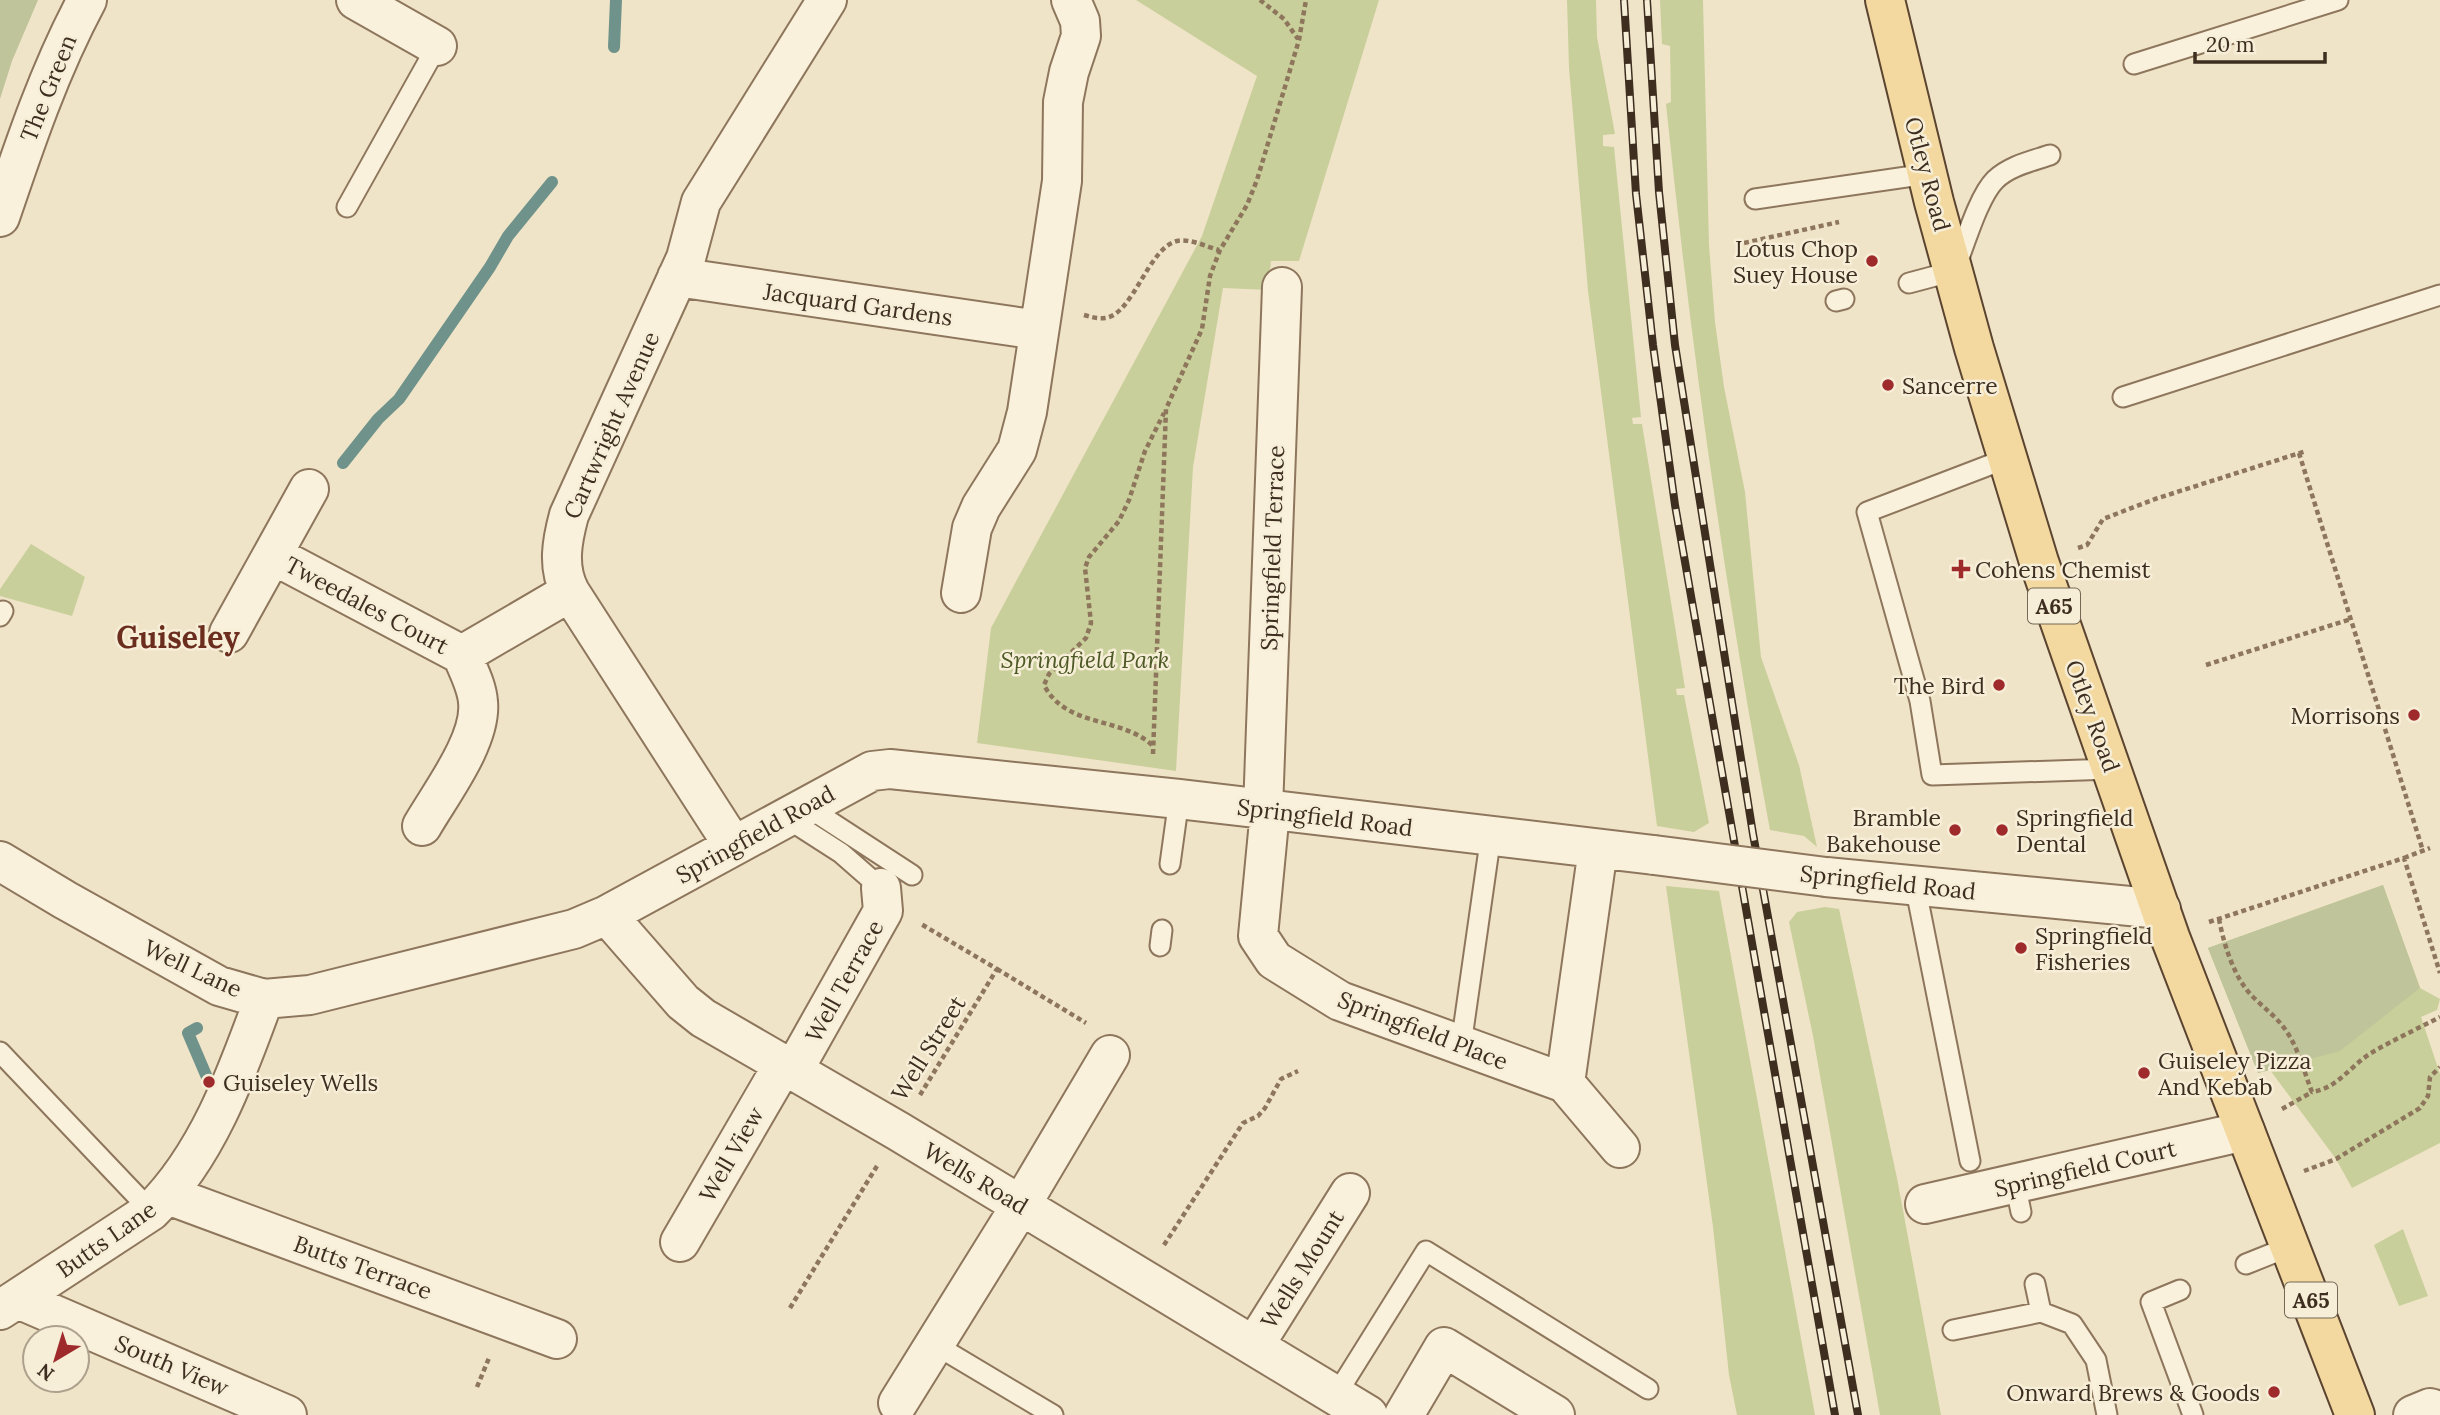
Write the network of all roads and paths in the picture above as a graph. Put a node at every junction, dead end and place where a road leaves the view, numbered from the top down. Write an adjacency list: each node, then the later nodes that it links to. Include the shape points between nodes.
1 (87, 0): 16 (street, The Green, via 43,93)
2 (356, 0): 10 (street)
3 (827, 0): 19 (street, Cartwright Avenue, via 701,202)
4 (1071, 0): 23 (street, via 1081,36 1063,102 1062,181)
5 (1260, 0): 9 (path, via 1284,19)
6 (1306, 0): 9 (path)
7 (1885, 0): 13 (main road, Otley Road / A65)
8 (2338, 0): 11 (lane)
9 (1298, 40): 17 (path, via 1257,180)
10 (437, 46): 15 (lane)
11 (2134, 64)
12 (2050, 155): 18 (lane, via 1995,180)
13 (1927, 174): 14 (lane); 18 (main road, Otley Road / A65)
14 (1755, 199)
15 (347, 207)
16 (0, 217)
17 (1220, 250): 23 (path, via 1186,240 1168,245 1123,306 1107,318); 25 (path, via 1210,276 1202,329)
18 (1954, 271): 20 (lane); 28 (main road, Otley Road / A65)
19 (677, 277): 23 (street, Jacquard Gardens); 32 (street, Cartwright Avenue, via 569,515 562,552 564,582)
20 (1909, 283)
21 (1282, 287): 42 (street, Springfield Terrace)
22 (2440, 295): 24 (lane)
23 (1040, 319): 33 (street, via 1017,450 972,528)
24 (2123, 397)
25 (1166, 410): 38 (path); 38 (path, via 1119,521 1085,568 1091,623 1086,638 1049,674 1044,685 1066,710 1133,732)
26 (2306, 451): 27 (path)
27 (2299, 453): 31 (path, via 2103,519 2087,545); 34 (path)
28 (2008, 458): 31 (main road, Otley Road / A65); 39 (lane, via 1867,512 1920,701 1932,775)
29 (309, 489): 30 (street, Tweedales Court)
30 (273, 555): 35 (street, Tweedales Court); 36 (street, Tweedales Court)
31 (2039, 562): 39 (main road, Otley Road / A65)
32 (570, 592): 36 (street, Tweedales Court); 45 (street, Cartwright Avenue)
33 (961, 593)
34 (2351, 619): 37 (path); 48 (path)
35 (229, 633)
36 (462, 655): 43 (street, via 475,685 477,724 470,745)
37 (2206, 665)
38 (1153, 746): 40 (path)
39 (2112, 769): 54 (main road, Otley Road / A65)
40 (1166, 798): 41 (street, Springfield Road, via 890,769 873,771); 42 (street, Springfield Road); 51 (lane)
41 (796, 811): 45 (street, Springfield Road); 52 (lane); 52 (lane, via 841,853)
42 (1266, 811): 44 (street, Springfield Road); 64 (street, Springfield Place, via 1258,936 1274,960 1340,1001)
43 (422, 826)
44 (1491, 835): 47 (street, Springfield Road); 64 (lane)
45 (733, 845): 56 (street, Springfield Road)
46 (2430, 848): 48 (path)
47 (1598, 849): 53 (street, Springfield Road, bridge); 70 (street)
48 (2423, 850): 49 (path)
49 (2403, 858): 55 (path); 61 (path)
50 (0, 861): 62 (street, Well Lane, via 219,986)
51 (1170, 864)
52 (896, 881): 68 (street, Well Terrace, via 883,911)
53 (1915, 885): 54 (street, Springfield Road); 77 (lane)
54 (2161, 909): 74 (main road, Otley Road / A65)
55 (2231, 914)
56 (607, 915): 59 (street, Springfield Road); 68 (street, Wells Road, via 683,1002)
57 (2218, 919): 71 (path, via 2238,977 2288,1033)
58 (914, 920): 60 (path)
59 (527, 941): 62 (street, Well Lane, via 310,995)
60 (997, 969): 66 (path, via 1118,1042); 73 (path, Well Street)
61 (2440, 973)
62 (264, 999): 79 (street, Butts Lane, via 239,1069 197,1152)
63 (2440, 1017): 71 (path, via 2368,1055 2336,1084)
64 (1461, 1045): 70 (street, Springfield Place)
65 (0, 1052): 79 (lane)
66 (1110, 1055): 81 (street)
67 (2440, 1067): 76 (path, via 2430,1077 2428,1096 2420,1108)
68 (788, 1068): 73 (street, Wells Road); 82 (street, Well View)
69 (1298, 1071): 85 (path, via 1281,1079 1265,1108 1243,1123)
70 (1565, 1083): 75 (street, Springfield Place)
71 (2312, 1092): 72 (path)
72 (2294, 1102)
73 (898, 1131): 81 (street, Wells Road); 89 (path, Well Street)
74 (2245, 1131): 80 (street, Springfield Court, via 2018,1198); 83 (main road, Otley Road / A65)
75 (1620, 1148)
76 (2336, 1159)
77 (1970, 1161)
78 (1350, 1193): 94 (street, Wells Mount)
79 (160, 1203): 88 (street, Butts Lane); 92 (street, Butts Terrace)
80 (1925, 1204)
81 (1021, 1205): 85 (street, Wells Road); 93 (street)
82 (680, 1242)
83 (2291, 1246): 84 (lane); 105 (main road, Otley Road / A65)
84 (2246, 1264)
85 (1143, 1278): 94 (street, Wells Road)
86 (2035, 1284): 90 (lane)
87 (2180, 1290): 104 (lane, via 2151,1302)
88 (5, 1305): 98 (street, South View)
89 (790, 1308)
90 (2041, 1312): 91 (lane); 103 (lane, via 2073,1324 2096,1360)
91 (1953, 1330)
92 (557, 1339)
93 (934, 1344): 97 (street); 99 (lane)
94 (1254, 1346): 96 (street, Wells Road)
95 (1648, 1389): 96 (lane, via 1426,1251)
96 (1336, 1395): 100 (street, Wells Road)
97 (898, 1403)
98 (287, 1415)
99 (1053, 1415)
100 (1368, 1415)
101 (1404, 1415): 102 (street, via 1444,1347)
102 (1555, 1415)
103 (2107, 1415)
104 (2193, 1415)
105 (2355, 1415)

